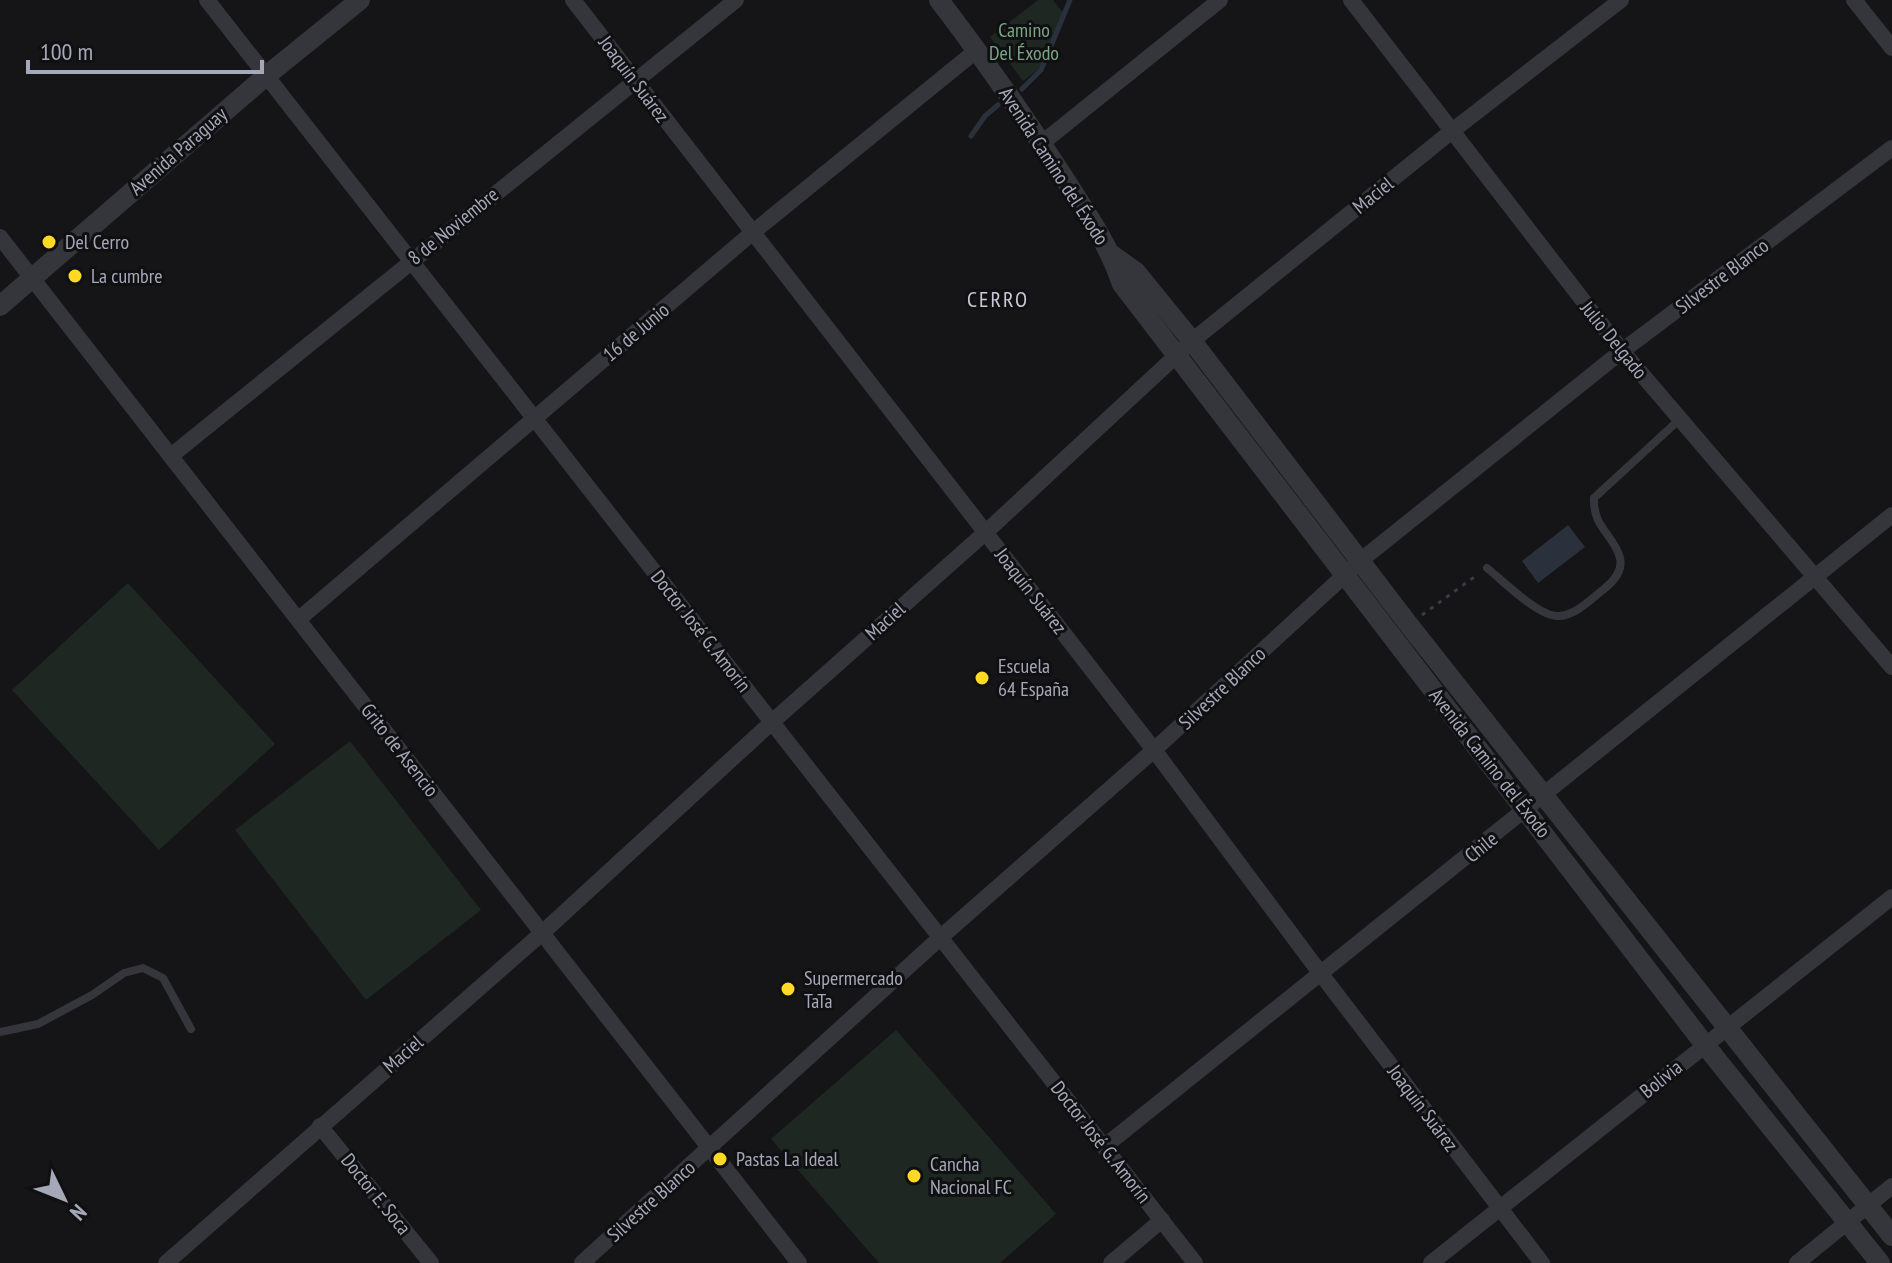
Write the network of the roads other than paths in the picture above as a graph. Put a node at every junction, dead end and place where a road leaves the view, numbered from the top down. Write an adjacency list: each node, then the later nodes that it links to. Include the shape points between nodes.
1 (207, 0): 12 (street, Doctor José G. Amorín)
2 (360, 0): 12 (street, Avenida Paraguay)
3 (573, 0): 13 (street, Joaquín Suárez)
4 (736, 0): 13 (street, 8 de Noviembre)
5 (939, 0): 11 (street, Avenida Camino del Éxodo)
6 (1220, 0): 15 (street)
7 (1351, 0): 14 (street, Julio Delgado)
8 (1621, 0): 14 (street, Maciel)
9 (1854, 0): 10 (street)
10 (1892, 48)
11 (977, 50): 15 (street, Avenida Camino del Éxodo); 17 (street, 16 de Junio)
12 (266, 76): 20 (street, Doctor José G. Amorín); 21 (street, Avenida Paraguay)
13 (635, 80): 17 (street, Joaquín Suárez); 20 (street, 8 de Noviembre)
14 (1452, 131): 23 (street, Maciel); 24 (street, Julio Delgado)
15 (1042, 143): 19 (street, Avenida Camino del Éxodo)
16 (1892, 148): 24 (street, Silvestre Blanco)
17 (752, 233): 26 (street, 16 de Junio); 30 (street, Joaquín Suárez)
18 (0, 237): 21 (street, Grito de Asencio)
19 (1112, 255): 23 (street, Avenida Camino del Éxodo, via 1136,272); 25 (street, Avenida Camino del Éxodo, via 1122,284)
20 (411, 260): 26 (street, Doctor José G. Amorín); 28 (street, 8 de Noviembre)
21 (31, 278): 22 (street, Avenida Paraguay); 28 (street, Grito de Asencio)
22 (0, 306)
23 (1192, 341): 25 (street, Maciel); 31 (street, Avenida Camino del Éxodo)
24 (1622, 351): 27 (street, Julio Delgado); 31 (street, Silvestre Blanco)
25 (1176, 356): 30 (street, Maciel); 31 (street, Avenida Camino del Éxodo)
26 (534, 418): 34 (street, 16 de Junio); 36 (street, Doctor José G. Amorín)
27 (1680, 419): 32 (lane, via 1594,498 1594,514 1620,558 1620,568 1614,581 1577,610 1558,617 1544,613); 33 (street, Julio Delgado)
28 (172, 455): 34 (street, Grito de Asencio)
29 (1892, 515): 33 (street, Chile)
30 (986, 532): 36 (street, Maciel); 37 (street, Joaquín Suárez)
31 (1353, 568): 37 (street, Silvestre Blanco); 38 (street, Avenida Camino del Éxodo, via 1409,625); 39 (street, Avenida Camino del Éxodo)
32 (1487, 568)
33 (1815, 576): 35 (street, Julio Delgado); 38 (street, Chile)
34 (299, 619): 41 (street, Grito de Asencio)
35 (1892, 667)
36 (772, 722): 41 (street, Maciel); 42 (street, Doctor José G. Amorín)
37 (1154, 750): 42 (street, Silvestre Blanco); 43 (street, Joaquín Suárez)
38 (1543, 796): 39 (street, Chile); 45 (street, Avenida Camino del Éxodo)
39 (1527, 810): 43 (street, Chile); 47 (street, Avenida Camino del Éxodo)
40 (1892, 897): 45 (street, Bolivia)
41 (541, 934): 48 (street, Maciel); 50 (street, Grito de Asencio)
42 (941, 937): 49 (street, Doctor José G. Amorín); 50 (street, Silvestre Blanco)
43 (1321, 974): 49 (street, Chile); 53 (street, Joaquín Suárez)
44 (191, 1029): 46 (lane, via 163,978 143,968 124,973 38,1024)
45 (1727, 1029): 47 (street, Bolivia); 52 (street, Avenida Camino del Éxodo)
46 (0, 1032)
47 (1705, 1045): 53 (street, Bolivia); 55 (street, Avenida Camino del Éxodo)
48 (320, 1126): 57 (street, Maciel); 58 (street, Doctor E. Soca)
49 (1105, 1146): 54 (street, Doctor José G. Amorín)
50 (710, 1148): 59 (street, Silvestre Blanco); 60 (street, Grito de Asencio)
51 (1892, 1186): 52 (street)
52 (1869, 1205): 55 (street); 56 (street, Avenida Camino del Éxodo)
53 (1500, 1208): 63 (street, Bolivia); 64 (street, Joaquín Suárez)
54 (1162, 1220): 61 (street); 62 (street, Doctor José G. Amorín)
55 (1848, 1222): 65 (street); 66 (street, Avenida Camino del Éxodo)
56 (1892, 1236)
57 (166, 1263)
58 (431, 1263)
59 (582, 1263)
60 (799, 1263)
61 (1111, 1263)
62 (1195, 1263)
63 (1431, 1263)
64 (1542, 1263)
65 (1797, 1263)
66 (1880, 1263)

